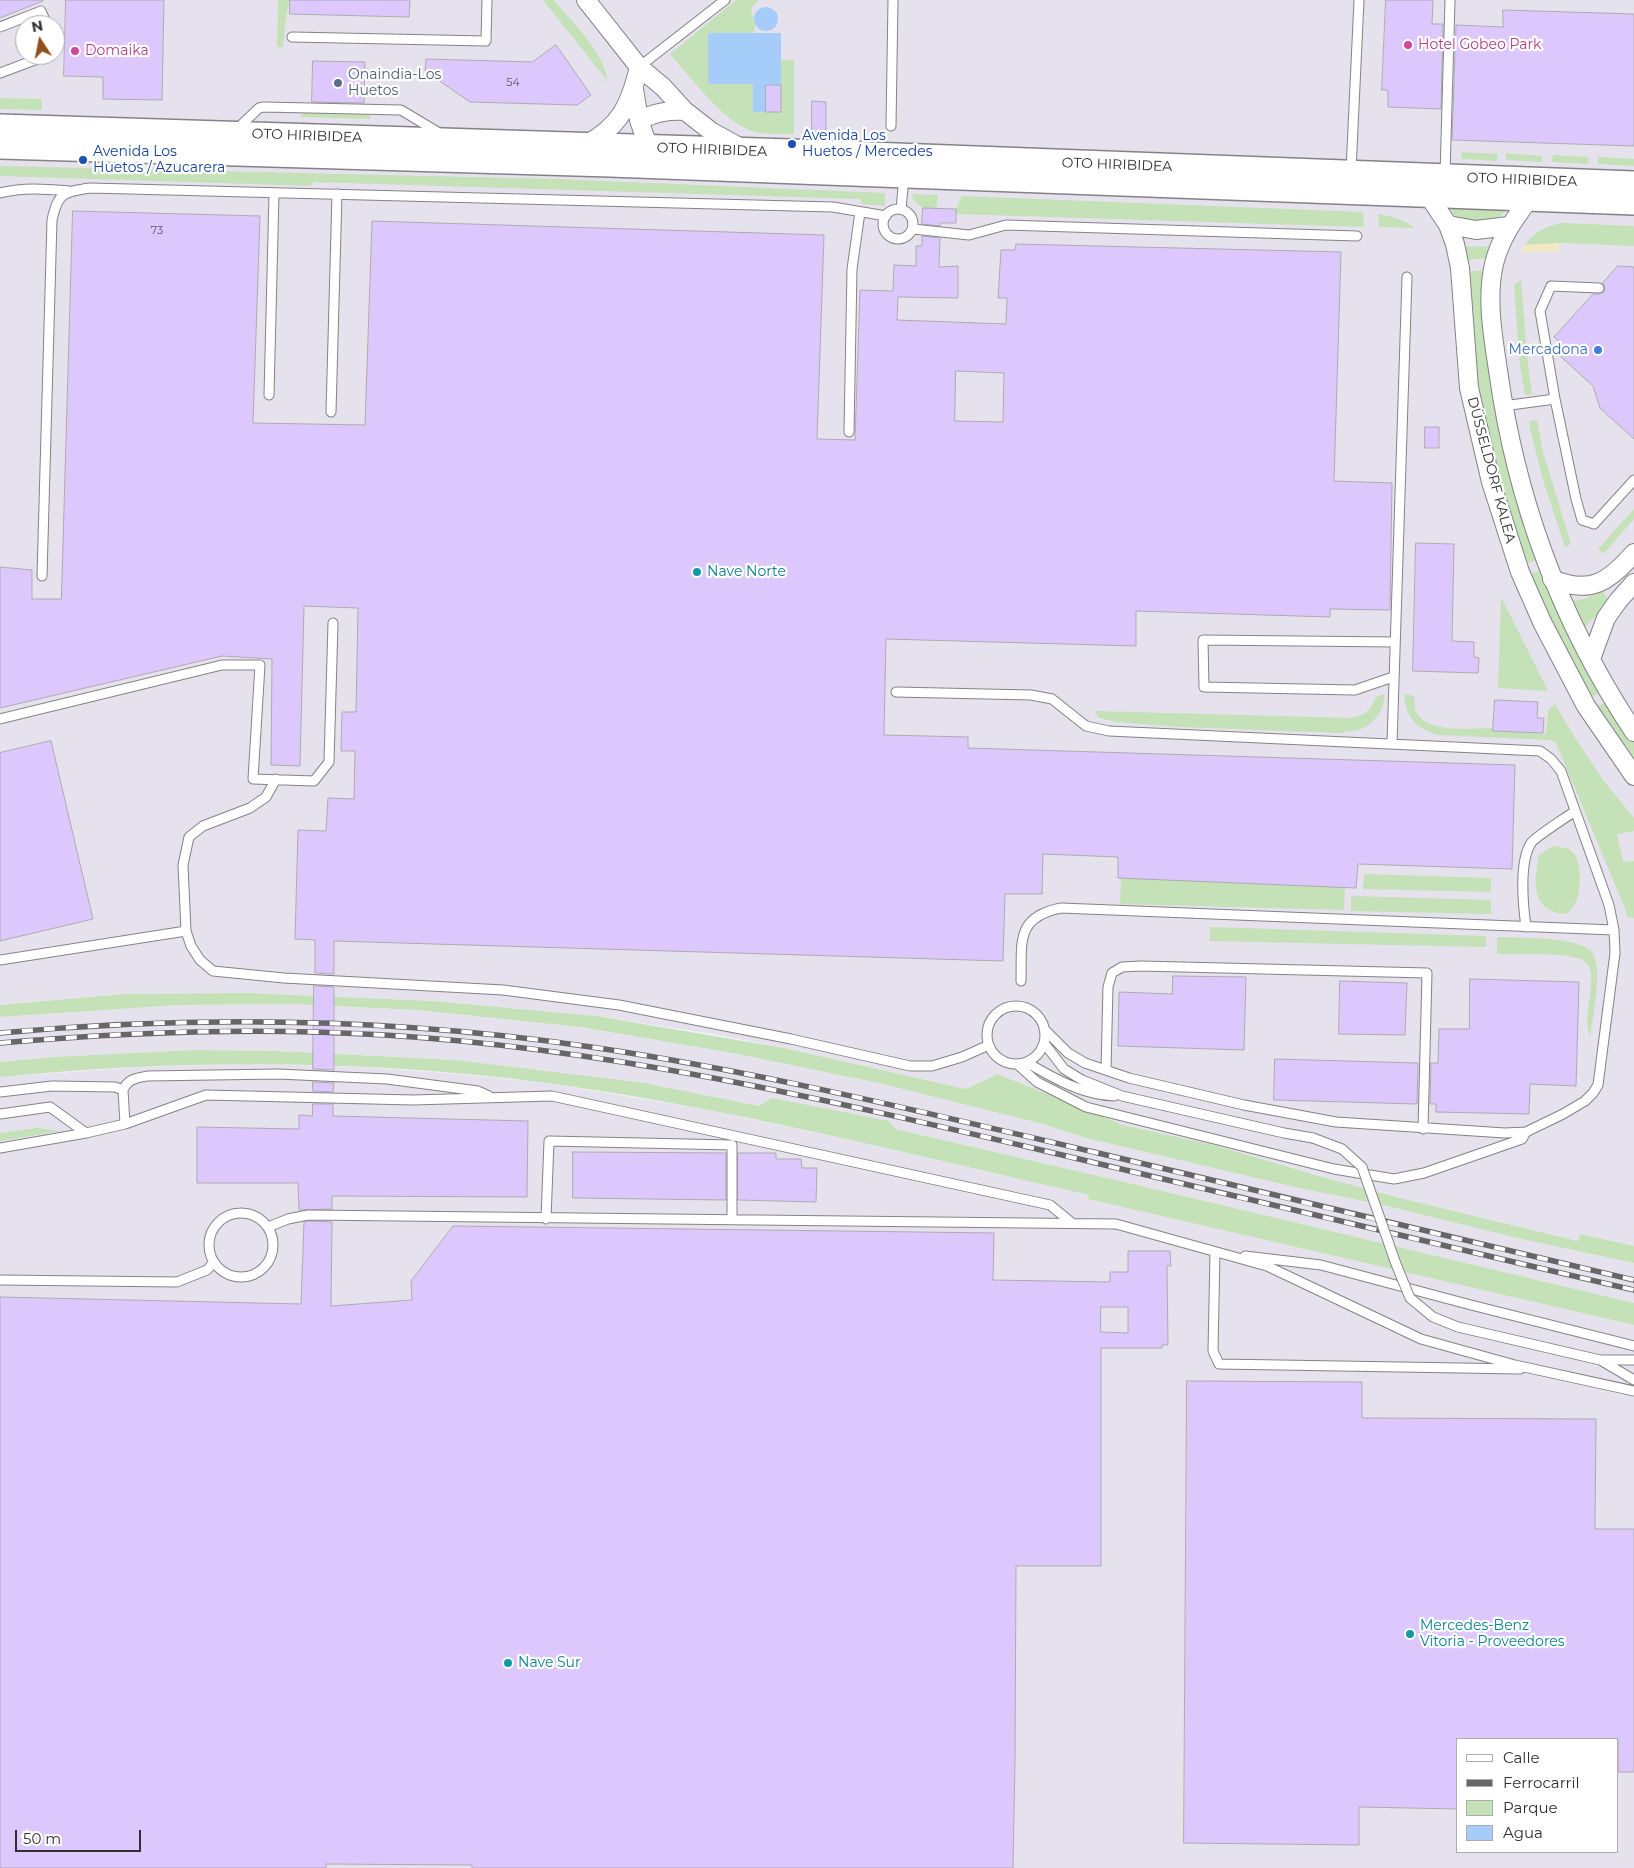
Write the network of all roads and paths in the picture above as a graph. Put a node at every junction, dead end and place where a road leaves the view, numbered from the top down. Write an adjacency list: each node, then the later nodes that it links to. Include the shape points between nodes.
1 (487, 0): 11 (lane, via 486,41)
2 (586, 0): 13 (street)
3 (725, 0): 13 (lane)
4 (894, 0): 18 (lane)
5 (1359, 0): 24 (lane)
6 (1450, 0): 26 (lane)
7 (31, 15): 8 (lane, via 40,11)
8 (42, 15)
9 (15, 22): 10 (lane)
10 (0, 28)
11 (292, 37)
12 (20, 65): 14 (lane)
13 (639, 66): 15 (street); 16 (street)
14 (0, 72)
15 (634, 88): 17 (street); 20 (street, via 626,109 617,120 605,133)
16 (685, 111): 17 (street, via 659,112); 22 (street, via 712,132)
17 (639, 120): 23 (street)
18 (890, 126)
19 (0, 127): 20 (street, OTO HIRIBIDEA)
20 (584, 145): 23 (street, OTO HIRIBIDEA)
21 (0, 146): 23 (street, OTO HIRIBIDEA)
22 (747, 151): 23 (street, OTO HIRIBIDEA); 24 (street, OTO HIRIBIDEA)
23 (652, 157): 25 (street, OTO HIRIBIDEA)
24 (1351, 174): 26 (street, OTO HIRIBIDEA)
25 (905, 175): 32 (street, OTO HIRIBIDEA); 35 (lane)
26 (1445, 178): 27 (street, OTO HIRIBIDEA)
27 (1634, 184)
28 (69, 191): 29 (lane, via 37,188); 30 (lane, via 90,188); 51 (lane, via 56,202 52,220)
29 (0, 193)
30 (274, 194): 31 (lane); 44 (lane)
31 (337, 194): 36 (lane, via 834,207); 47 (lane)
32 (1428, 195): 33 (street, OTO HIRIBIDEA); 38 (street, DÜSSELDORF KALEA)
33 (1530, 198): 34 (street, OTO HIRIBIDEA); 39 (street, DÜSSELDORF KALEA)
34 (1634, 202)
35 (901, 209): 37 (lane, via 892,210); 40 (lane, via 909,213)
36 (860, 212): 37 (lane); 48 (lane, via 852,269)
37 (886, 216): 40 (lane, via 885,232 892,238 908,236)
38 (1448, 225): 39 (street, via 1476,230); 62 (street, DÜSSELDORF KALEA, via 1460,268 1468,388 1510,544 1535,606 1586,706)
39 (1509, 226): 46 (street, DÜSSELDORF KALEA, via 1494,265 1491,293)
40 (913, 229): 41 (lane, via 969,235 1006,226)
41 (1357, 236)
42 (1407, 277): 55 (lane)
43 (1599, 288): 45 (lane, via 1551,286 1540,311)
44 (269, 395)
45 (1555, 399): 46 (lane); 49 (lane, via 1582,520 1594,524)
46 (1503, 406): 52 (street, DÜSSELDORF KALEA, via 1528,511)
47 (332, 412)
48 (848, 432)
49 (1634, 480)
50 (1634, 553): 52 (street, via 1603,582 1592,586 1567,585)
51 (42, 576)
52 (1552, 580): 56 (street, DÜSSELDORF KALEA)
53 (1634, 583): 56 (street, via 1606,618)
54 (333, 623): 63 (lane, via 329,762 314,781)
55 (1395, 642): 57 (lane); 57 (lane, via 1203,640 1204,687 1355,690)
56 (1591, 659): 60 (street, DÜSSELDORF KALEA, via 1608,693)
57 (1393, 677): 61 (lane)
58 (896, 692): 61 (lane, via 1031,694 1052,699 1086,726 1109,732)
59 (0, 718): 63 (lane, via 222,665 260,665 253,779)
60 (1634, 732)
61 (1392, 744): 64 (lane, via 1540,750 1561,771)
62 (1634, 776)
63 (276, 779): 67 (lane, via 266,797 250,808 204,826 190,837 183,865)
64 (1575, 811): 65 (lane, via 1532,842 1524,865 1522,885); 66 (lane, via 1609,905)
65 (1526, 927): 66 (lane); 69 (lane, via 1061,908 1029,923 1022,936)
66 (1614, 930): 82 (lane, via 1615,953 1598,1084 1585,1101)
67 (186, 931): 68 (lane); 72 (lane, via 200,960 213,971 503,990 619,1005 910,1066 932,1066)
68 (0, 960)
69 (1021, 981)
70 (1044, 1029): 71 (lane); 72 (lane, via 1037,1016 1029,1010 1020,1006 1010,1007 993,1017 987,1036); 74 (lane, via 1085,1064)
71 (1044, 1043): 73 (lane, via 1034,1058); 77 (lane, via 1064,1069)
72 (989, 1045): 73 (lane, via 1000,1059)
73 (1021, 1063): 77 (lane, via 1076,1087 1102,1095); 82 (lane, via 1038,1082 1086,1107 1334,1169 1394,1179 1424,1173 1522,1139)
74 (1106, 1070): 81 (lane, via 1244,1105 1336,1122); 81 (lane, via 1108,987 1112,973 1122,967 1427,974)
75 (123, 1090): 76 (lane, via 101,1086 52,1086); 78 (lane, via 133,1079 148,1076 278,1074 387,1079 478,1091); 80 (lane)
76 (0, 1092)
77 (1122, 1096): 93 (lane, bridge, via 1313,1138 1342,1149 1362,1167 1410,1298 1434,1317 1458,1327)
78 (491, 1098): 80 (lane, via 413,1100 206,1096); 87 (lane, via 552,1096 1050,1205)
79 (0, 1114): 83 (lane, via 50,1107)
80 (125, 1124): 83 (lane)
81 (1423, 1129): 82 (lane, via 1505,1134)
82 (1526, 1132)
83 (86, 1133): 84 (lane)
84 (0, 1148)
85 (546, 1218): 86 (lane); 86 (lane, via 549,1141 732,1145); 88 (lane, via 308,1215)
86 (732, 1219): 87 (lane)
87 (1072, 1223): 89 (lane, via 1116,1224)
88 (268, 1227): 90 (lane, via 246,1212 228,1214 214,1227 210,1236 208,1245); 90 (lane, via 274,1242 273,1253 262,1270 237,1277 220,1269)
89 (1215, 1252): 92 (lane, via 1322,1265); 95 (lane, via 1267,1266 1422,1339); 95 (lane, via 1213,1351 1220,1364)
90 (214, 1262): 91 (lane, via 207,1270 177,1282)
91 (0, 1280)
92 (1634, 1346)
93 (1600, 1360): 94 (lane); 96 (lane)
94 (1634, 1360)
95 (1530, 1368): 97 (lane)
96 (1634, 1380)
97 (1634, 1391)

